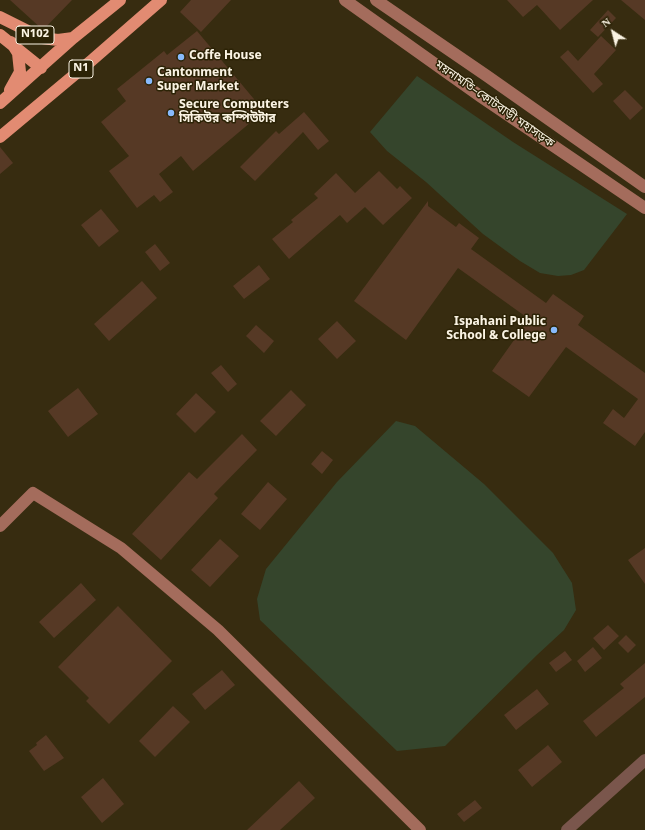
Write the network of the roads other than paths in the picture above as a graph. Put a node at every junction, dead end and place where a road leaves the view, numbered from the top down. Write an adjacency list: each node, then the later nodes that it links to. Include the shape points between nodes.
1 (120, 0): 7 (highway, N1)
2 (161, 0): 11 (highway, N1)
3 (345, 0): 13 (main road, ময়নামতি–কোটবাড়ী মহাসড়ক)
4 (376, 0): 12 (main road, ময়নামতি–কোটবাড়ী মহাসড়ক)
5 (0, 17): 7 (highway, N102, via 42,38)
6 (0, 35): 8 (highway, N102)
7 (73, 38): 9 (highway, N1)
8 (11, 42): 9 (highway, N102); 10 (highway, via 18,53 20,72 12,88)
9 (41, 68): 10 (highway, N1)
10 (0, 102)
11 (0, 137)
12 (645, 187)
13 (645, 208)
14 (0, 526): 16 (main road, via 32,493 121,548 218,630)
15 (645, 760): 17 (street)
16 (420, 830)
17 (567, 830)

